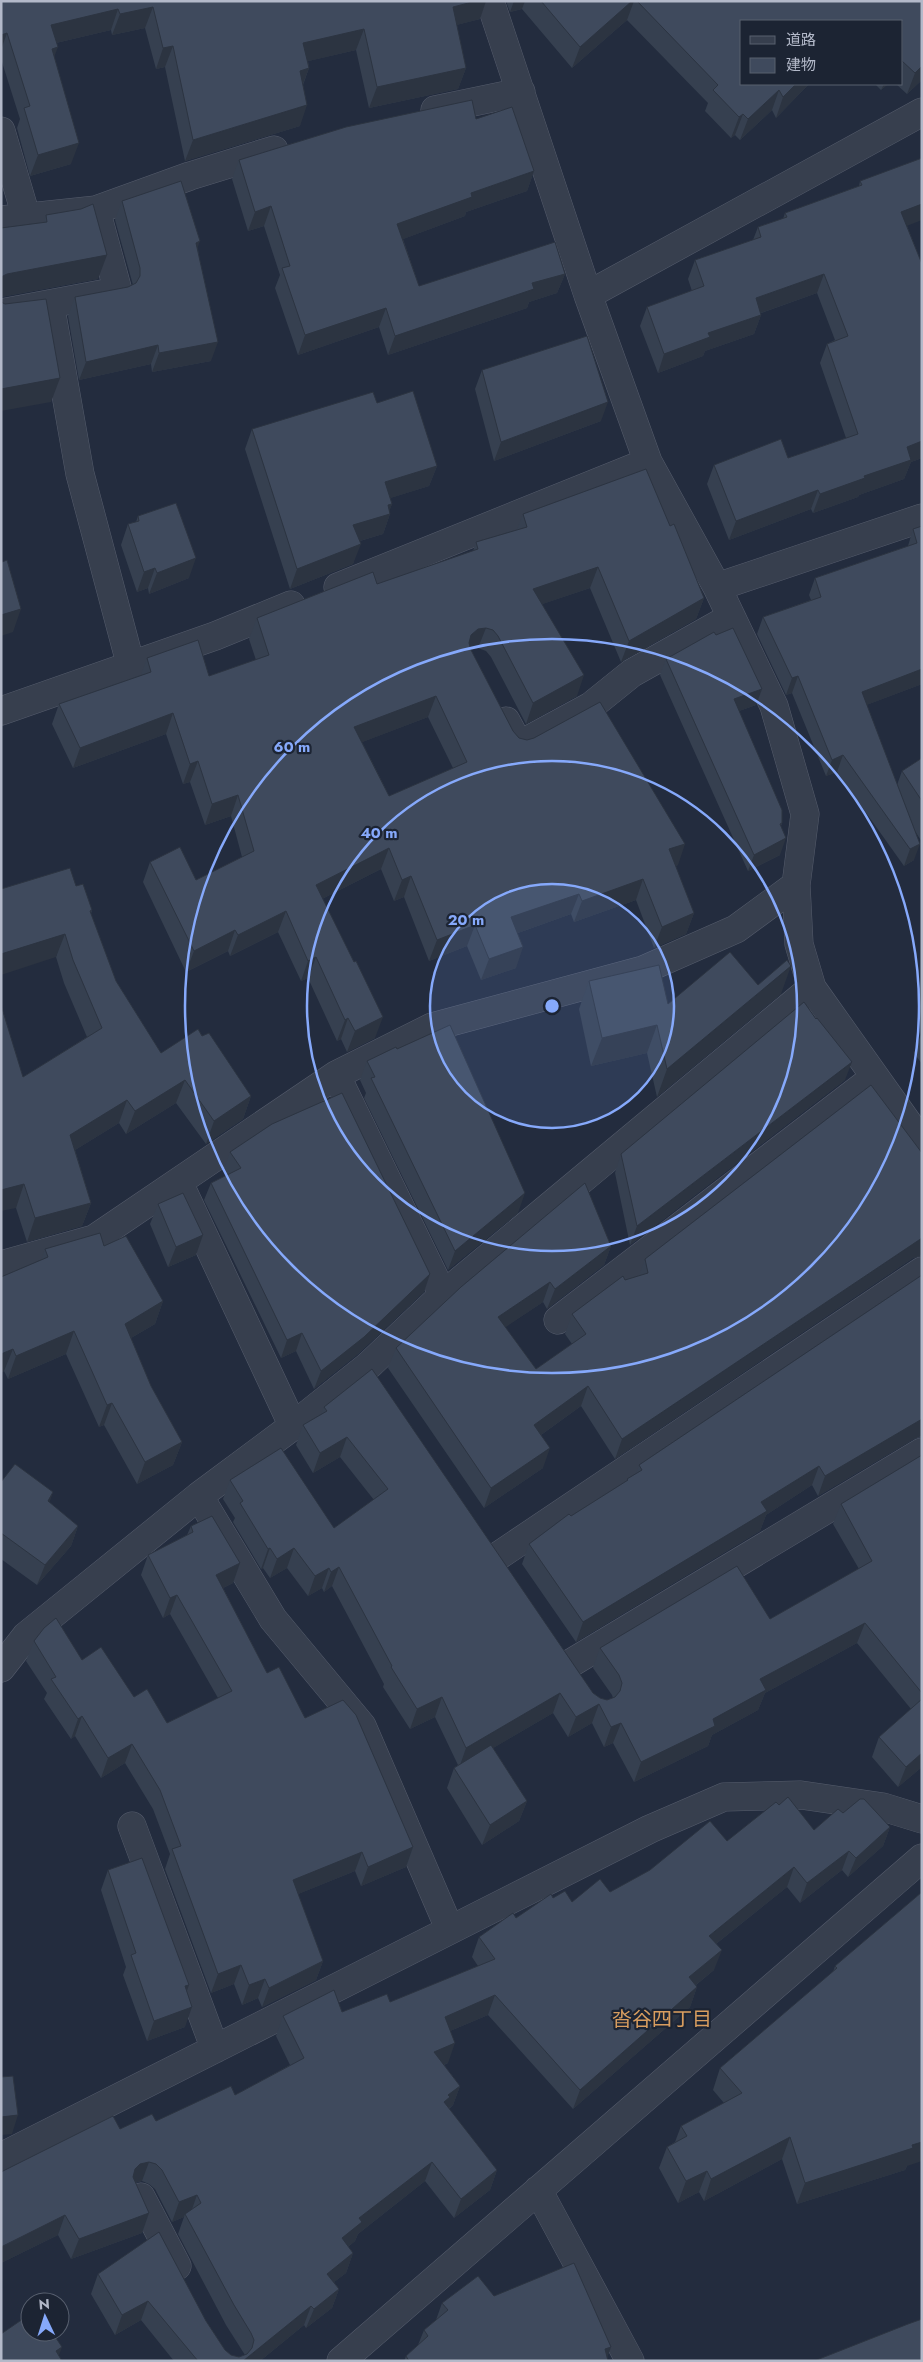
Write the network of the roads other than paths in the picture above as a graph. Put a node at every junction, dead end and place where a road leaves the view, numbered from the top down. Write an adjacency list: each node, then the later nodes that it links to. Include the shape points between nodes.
1 (490, 1): 2 (street)
2 (521, 92): 4 (street); 9 (street)
3 (922, 112): 9 (street)
4 (409, 116)
5 (1, 131): 8 (street)
6 (298, 143): 7 (street, via 190,176)
7 (96, 210): 8 (street); 10 (street, via 118,291)
8 (14, 218)
9 (588, 295): 12 (street)
10 (50, 304): 11 (street); 16 (street, via 80,474)
11 (1, 313)
12 (648, 462): 14 (street); 16 (street, via 215,636)
13 (922, 518): 14 (street)
14 (717, 587): 15 (street)
15 (730, 618): 17 (street, via 632,673 591,706 518,745); 19 (street, via 774,706 805,814)
16 (131, 666): 18 (street)
17 (493, 696)
18 (1, 711)
19 (796, 885): 20 (street, via 799,944); 21 (street, via 736,929 643,970 432,1027)
20 (812, 988): 22 (street); 27 (street)
21 (336, 1075): 24 (street); 27 (street)
22 (875, 1077): 23 (street); 28 (street)
23 (922, 1143)
24 (179, 1183): 25 (street, via 94,1239); 31 (street)
25 (1, 1265)
26 (922, 1271): 35 (street)
27 (443, 1295): 29 (street)
28 (558, 1320)
29 (368, 1366): 30 (street); 31 (street)
30 (385, 1389)
31 (293, 1426): 33 (street)
32 (922, 1452): 37 (street)
33 (199, 1496): 38 (street, via 26,1636); 42 (street, via 273,1619 362,1726)
34 (482, 1532): 35 (street)
35 (498, 1556): 36 (street)
36 (515, 1580)
37 (572, 1664)
38 (1, 1668)
39 (922, 1819): 42 (street, via 883,1807 801,1795 724,1797 650,1829)
40 (132, 1826): 43 (street)
41 (922, 1858): 45 (street)
42 (450, 1930): 43 (street)
43 (215, 2049): 44 (street)
44 (1, 2157)
45 (538, 2190): 48 (street); 49 (street)
46 (141, 2197): 47 (street)
47 (190, 2290)
48 (341, 2361)
49 (630, 2361)

